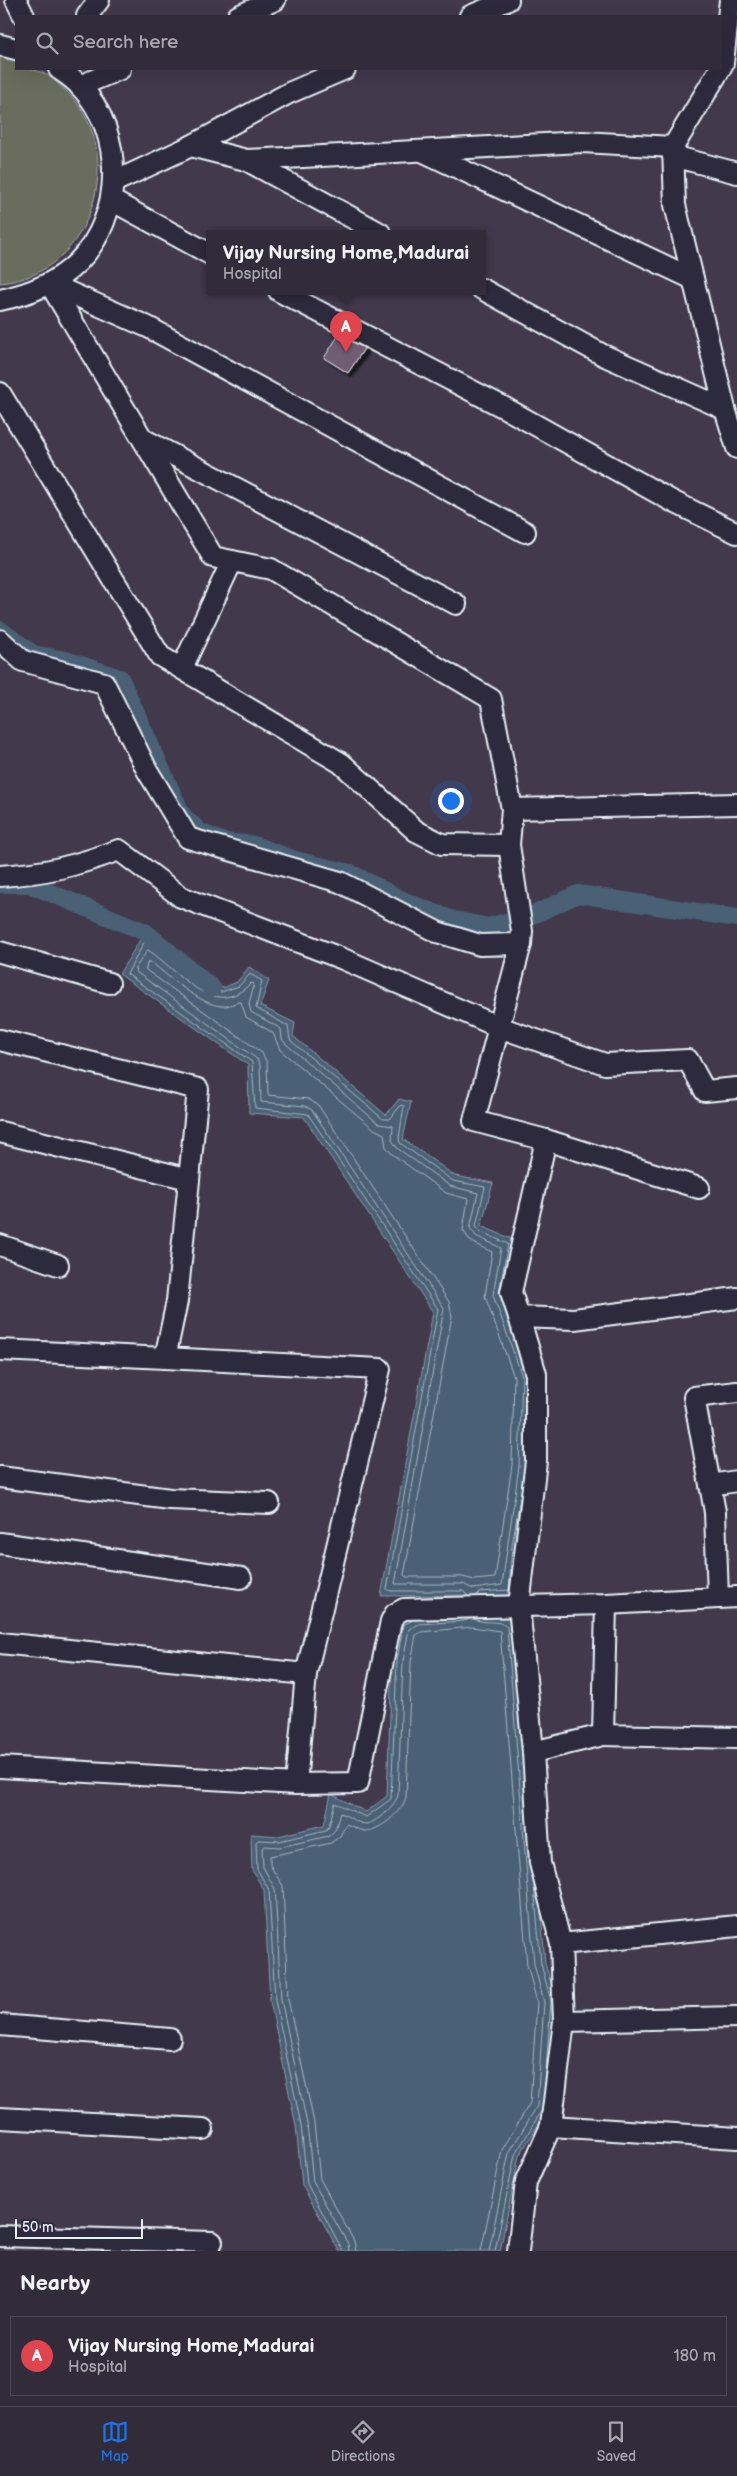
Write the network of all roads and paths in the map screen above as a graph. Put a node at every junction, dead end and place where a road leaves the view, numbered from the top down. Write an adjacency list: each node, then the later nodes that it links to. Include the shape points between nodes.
1 (16, 0): 6 (street)
2 (99, 0): 7 (street)
3 (275, 0): 8 (street)
4 (508, 0): 9 (street)
5 (730, 0): 12 (street)
6 (24, 15)
7 (88, 15)
8 (240, 15)
9 (472, 15)
10 (0, 45): 11 (street)
11 (15, 49)
12 (725, 62)
13 (60, 70): 17 (street)
14 (118, 70): 17 (street)
15 (344, 70): 18 (street, via 289,92)
16 (720, 70): 20 (street)
17 (80, 86): 23 (street, via 100,114 112,147)
18 (190, 146): 21 (street); 23 (street)
19 (420, 150): 20 (street, via 582,142); 21 (street); 26 (street)
20 (673, 152): 22 (street); 26 (street, via 675,205)
21 (246, 160): 24 (street)
22 (737, 173)
23 (112, 191): 25 (street); 27 (street, via 94,241 78,262)
24 (374, 230)
25 (206, 251)
26 (693, 279): 32 (street)
27 (50, 284): 30 (street, via 24,295); 33 (street); 35 (street, via 148,327)
28 (486, 291): 32 (street, via 603,355)
29 (287, 295): 36 (street, via 505,408 672,502)
30 (0, 300)
31 (0, 393): 40 (street, via 160,656)
32 (725, 409): 34 (street)
33 (143, 440): 37 (street, via 213,558); 38 (street)
34 (737, 448)
35 (525, 532)
36 (737, 532)
37 (232, 561): 40 (street); 42 (street, via 271,569 491,699)
38 (456, 604)
39 (0, 640): 45 (street, via 23,661 104,683 147,770 188,838 340,882 437,932 480,946)
40 (182, 668): 43 (street, via 341,764 416,831 442,844)
41 (737, 804): 42 (street)
42 (512, 809): 43 (street)
43 (509, 846): 45 (street)
44 (0, 876): 48 (street, via 77,866 119,850 182,897 342,959)
45 (521, 929): 48 (street)
46 (0, 952): 47 (street)
47 (109, 983)
48 (499, 1027): 50 (street, via 605,1064 688,1060 705,1091); 52 (street, via 474,1120)
49 (0, 1040): 53 (street, via 198,1089)
50 (737, 1088)
51 (0, 1132): 53 (street)
52 (546, 1140): 54 (street); 58 (street, via 511,1292)
53 (189, 1179): 60 (street, via 177,1301)
54 (699, 1188)
55 (0, 1245): 56 (street)
56 (58, 1264)
57 (737, 1298): 58 (street, via 574,1319)
58 (519, 1317): 70 (street, via 536,1374 536,1461)
59 (0, 1350): 60 (street)
60 (165, 1358): 72 (street, via 380,1370)
61 (737, 1392): 64 (street, via 694,1398)
62 (0, 1477): 65 (street, via 170,1499)
63 (737, 1481): 64 (street)
64 (710, 1485): 68 (street)
65 (269, 1503)
66 (0, 1543): 67 (street)
67 (241, 1578)
68 (727, 1598): 69 (street)
69 (606, 1604): 70 (street); 73 (street)
70 (515, 1606): 75 (street); 77 (street, via 404,1609 395,1614 358,1783)
71 (0, 1643): 72 (street)
72 (306, 1674): 77 (street)
73 (603, 1735): 74 (street); 75 (street)
74 (737, 1738)
75 (533, 1752): 79 (street, via 540,1863)
76 (0, 1767): 77 (street)
77 (296, 1784)
78 (737, 1926): 79 (street)
79 (561, 1944): 81 (street)
80 (737, 2017): 81 (street)
81 (564, 2021): 85 (street)
82 (0, 2025): 83 (street)
83 (170, 2038)
84 (0, 2118): 86 (street)
85 (551, 2126): 87 (street); 90 (street, via 526,2182)
86 (203, 2129)
87 (737, 2138)
88 (0, 2236): 89 (street)
89 (212, 2242)
90 (518, 2251)

